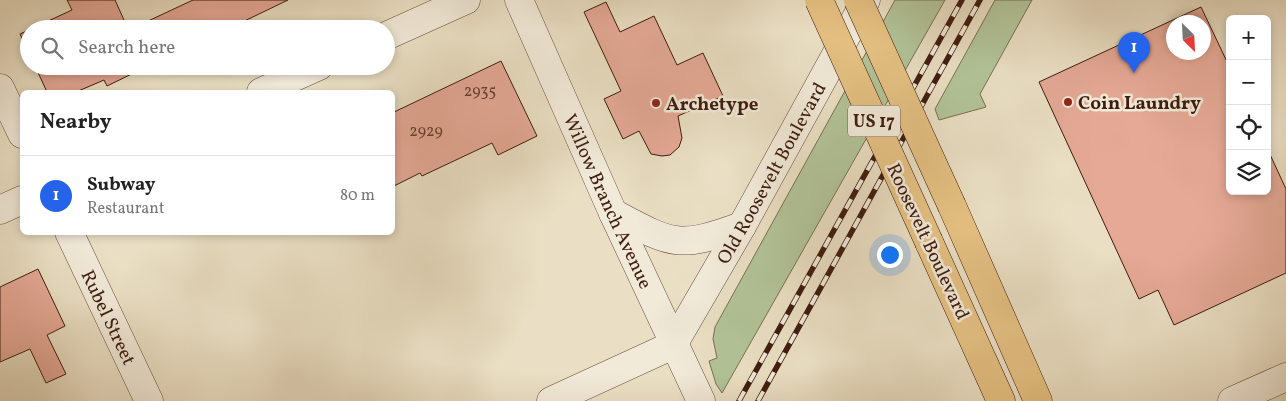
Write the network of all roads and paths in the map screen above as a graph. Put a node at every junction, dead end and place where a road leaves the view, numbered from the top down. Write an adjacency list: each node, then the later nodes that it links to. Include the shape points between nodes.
1 (466, 0): 6 (street)
2 (519, 0): 13 (street, Willow Branch Avenue)
3 (819, 0): 21 (highway, Roosevelt Boulevard / US 17, bridge)
4 (858, 0): 22 (highway, Roosevelt Boulevard / US 17, bridge)
5 (866, 0): 14 (street, Old Roosevelt Boulevard)
6 (395, 32)
7 (299, 75): 9 (street)
8 (0, 88): 10 (street)
9 (265, 90)
10 (20, 130)
11 (20, 201): 12 (street)
12 (0, 210)
13 (613, 213): 14 (street, via 656,236 680,242 704,240); 16 (street, Willow Branch Avenue)
14 (742, 226): 16 (street, Old Roosevelt Boulevard)
15 (70, 235): 18 (street, Rubel Street)
16 (673, 345): 19 (street); 20 (street, Willow Branch Avenue)
17 (1286, 377): 23 (street)
18 (149, 401)
19 (551, 401)
20 (701, 401)
21 (1002, 401)
22 (1038, 401)
23 (1232, 401)

